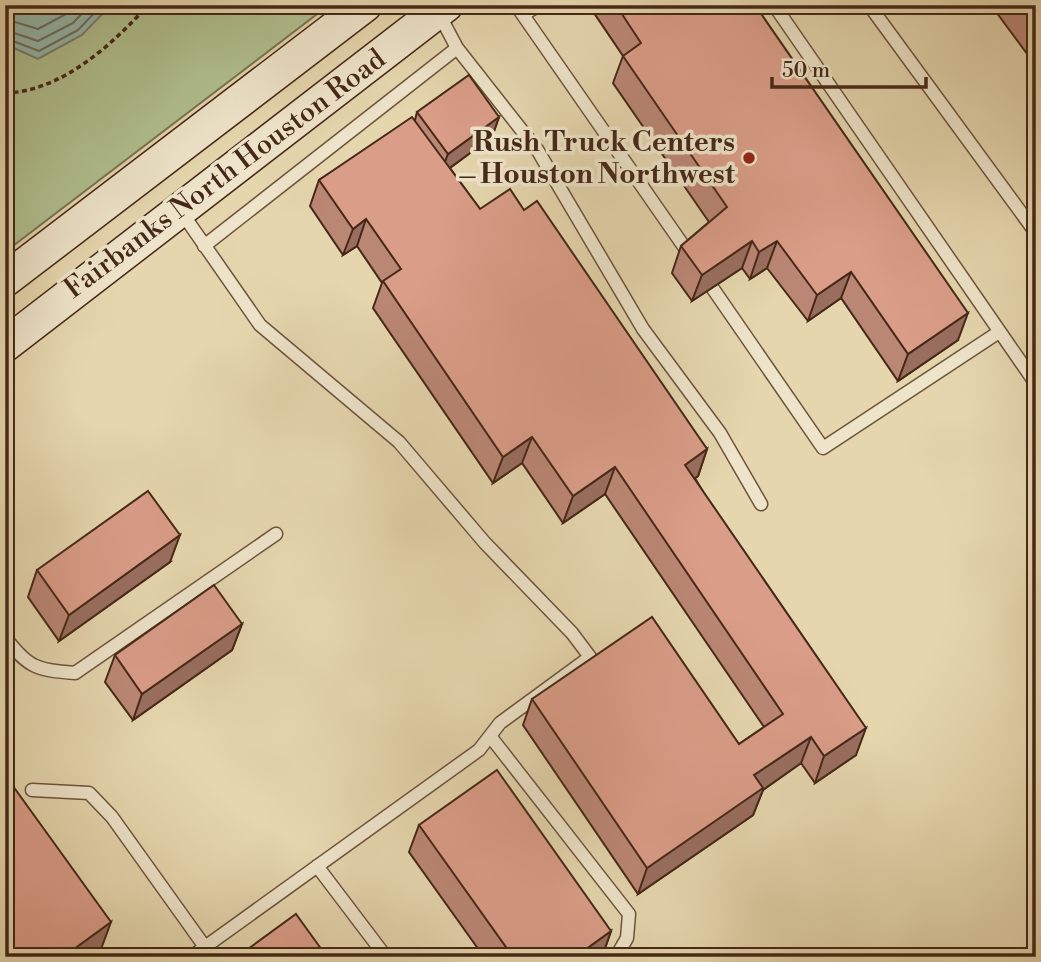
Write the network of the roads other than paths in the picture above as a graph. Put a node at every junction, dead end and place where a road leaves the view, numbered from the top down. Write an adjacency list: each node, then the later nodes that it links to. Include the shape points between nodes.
1 (365, 5): 8 (main road, Fairbanks North Houston Road)
2 (540, 5): 6 (lane)
3 (774, 5): 15 (lane)
4 (869, 5): 10 (lane)
5 (442, 8): 7 (lane); 9 (main road, Fairbanks North Houston Road)
6 (520, 10): 12 (lane)
7 (457, 48): 11 (lane); 18 (lane, via 538,151 643,329 720,433)
8 (151, 171): 9 (main road); 13 (main road, Fairbanks North Houston Road)
9 (179, 210): 11 (lane); 16 (main road, Fairbanks North Houston Road)
10 (1036, 233)
11 (204, 246): 21 (lane, via 260,325 399,442 590,657 499,723)
12 (687, 251)
13 (5, 280)
14 (709, 283): 15 (lane, via 823,449)
15 (999, 332): 17 (lane)
16 (5, 345)
17 (1036, 384)
18 (761, 504)
19 (276, 534): 20 (lane, via 75,673 46,671 24,662)
20 (5, 637)
21 (490, 736): 23 (lane, via 479,750); 27 (lane, via 629,914 627,938)
22 (32, 790): 24 (lane, via 89,793 112,817)
23 (317, 866): 24 (lane); 26 (lane)
24 (205, 947): 25 (lane)
25 (191, 957)
26 (387, 957)
27 (616, 957)

